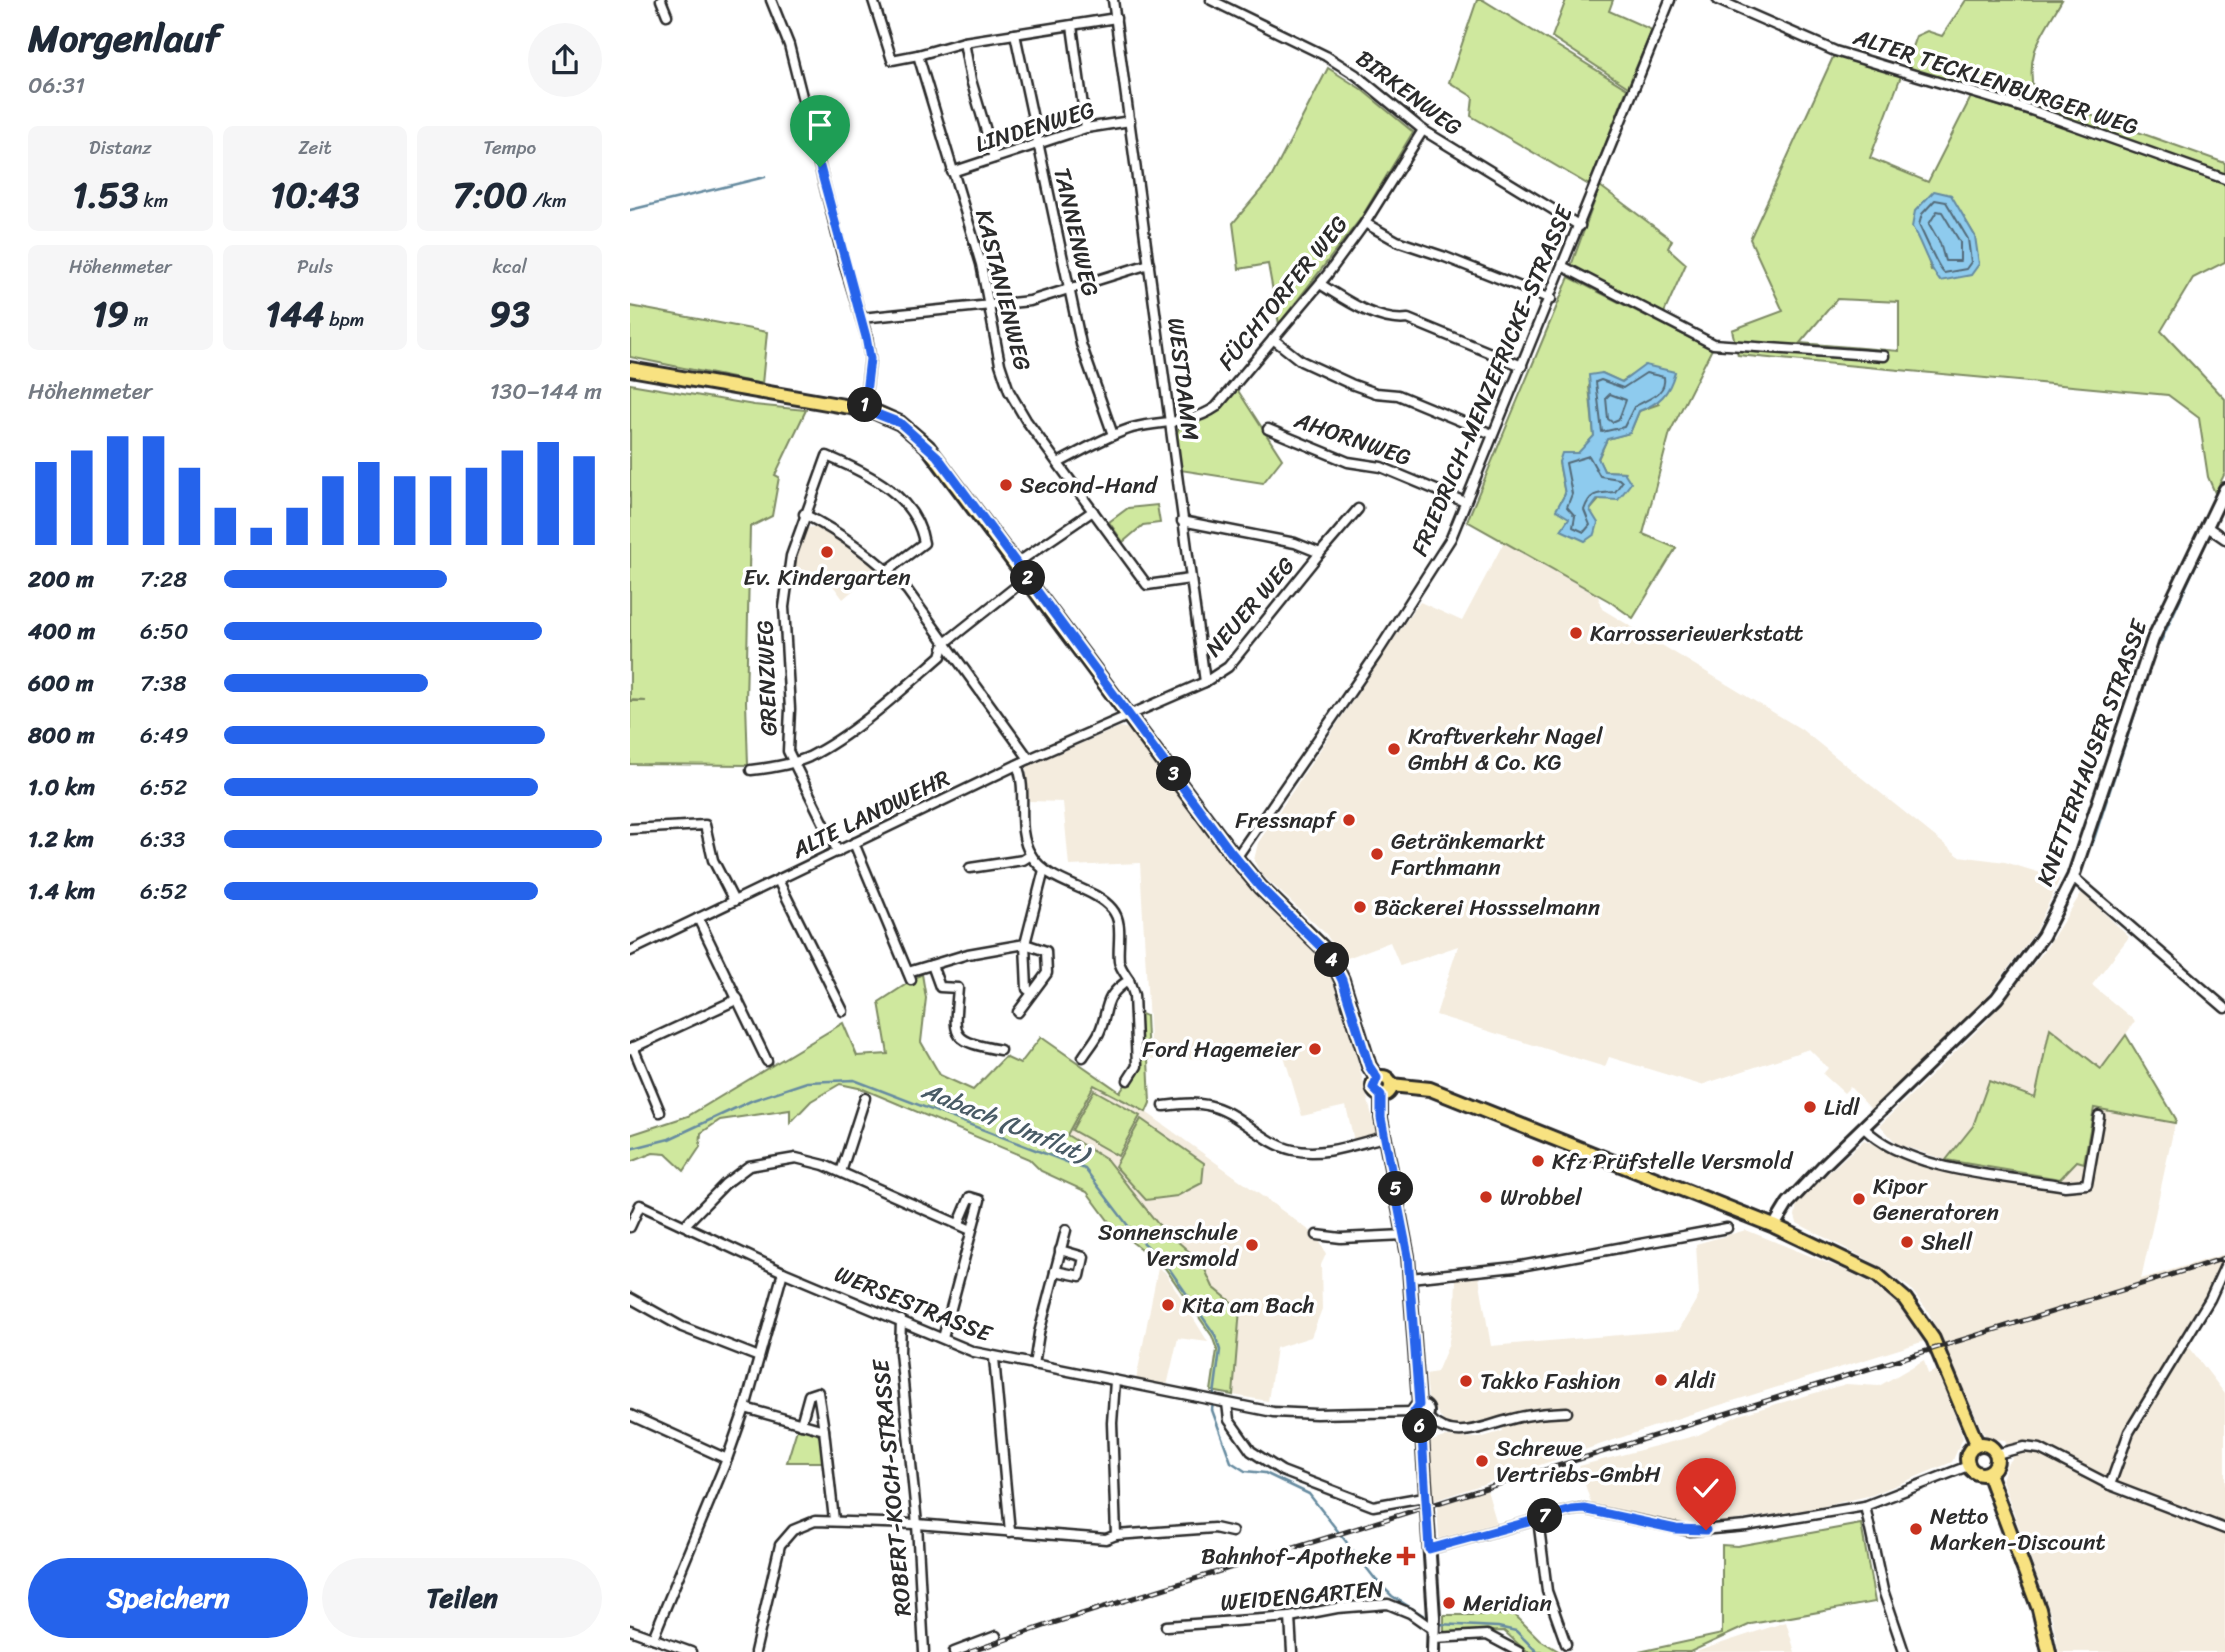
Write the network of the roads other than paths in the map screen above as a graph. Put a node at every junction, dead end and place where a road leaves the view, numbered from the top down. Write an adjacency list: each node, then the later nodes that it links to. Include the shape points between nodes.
1 (661, 0): 8 (street)
2 (771, 0): 29 (street, via 789,45)
3 (873, 0): 13 (street, via 892,60)
4 (1113, 0): 9 (street, WESTDAMM)
5 (1211, 0): 16 (street, BIRKENWEG, via 1326,56)
6 (1670, 0): 22 (street, FRIEDRICH-MENZEFRICKE-STRASSE)
7 (1718, 0): 20 (street, ALTER TECKLENBURGER WEG, via 1835,51 2031,110)
8 (667, 15)
9 (1116, 18): 10 (street); 14 (street, WESTDAMM)
10 (1072, 26): 11 (street); 15 (street)
11 (1015, 34): 12 (street); 17 (street, TANNENWEG)
12 (964, 42): 13 (street); 18 (street)
13 (918, 55): 19 (street, KASTANIENWEG)
14 (1130, 121): 15 (street, LINDENWEG); 23 (street, WESTDAMM)
15 (1086, 128): 17 (street, LINDENWEG)
16 (1423, 130): 21 (street, FÜCHTORFER WEG); 22 (street, BIRKENWEG)
17 (1037, 144): 18 (street, LINDENWEG); 26 (street, TANNENWEG)
18 (994, 158): 19 (street, LINDENWEG)
19 (952, 172): 28 (street, KASTANIENWEG)
20 (2225, 179)
21 (1365, 223): 25 (street, FÜCHTORFER WEG); 27 (street, via 1397,241)
22 (1580, 226): 24 (street, FRIEDRICH-MENZEFRICKE-STRASSE)
23 (1149, 264): 26 (street); 35 (street, WESTDAMM)
24 (1564, 267): 27 (street, FRIEDRICH-MENZEFRICKE-STRASSE); 31 (street, via 1713,344)
25 (1320, 284): 30 (street, FÜCHTORFER WEG); 32 (street, via 1354,305 1397,321 1408,319)
26 (1070, 290): 28 (street); 38 (street, TANNENWEG, via 1081,344)
27 (1551, 299): 32 (street, FRIEDRICH-MENZEFRICKE-STRASSE)
28 (990, 307): 29 (street); 39 (street, KASTANIENWEG, via 1009,391)
29 (861, 317): 34 (street, via 870,359)
30 (1273, 339): 35 (street, FÜCHTORFER WEG, via 1216,407 1200,418); 37 (street, via 1301,361 1351,384 1398,395)
31 (1884, 356)
32 (1522, 366): 37 (street, FRIEDRICH-MENZEFRICKE-STRASSE)
33 (630, 369): 34 (main road)
34 (864, 409): 49 (main road, via 890,417 927,446)
35 (1168, 423): 38 (street, FÜCHTORFER WEG); 45 (street, WESTDAMM)
36 (1268, 429): 41 (street, AHORNWEG, via 1348,461 1381,467)
37 (1492, 434): 41 (street, FRIEDRICH-MENZEFRICKE-STRASSE)
38 (1113, 435): 39 (street, FÜCHTORFER WEG)
39 (1058, 463): 43 (street, KASTANIENWEG)
40 (2225, 489): 46 (street, KNETTERHAUSER STRASSE)
41 (1465, 502): 64 (street, FRIEDRICH-MENZEFRICKE-STRASSE, via 1435,568)
42 (1359, 509): 48 (street, NEUER WEG)
43 (1093, 511): 49 (street); 52 (street, KASTANIENWEG, via 1147,585)
44 (804, 514): 50 (street, via 841,533); 50 (street, GRENZWEG, via 827,456 868,473 903,501 922,531 924,543); 57 (street, GRENZWEG, via 791,556 784,607)
45 (1182, 521): 48 (street, NEUER WEG, via 1295,543); 52 (street, WESTDAMM)
46 (2206, 526): 47 (street); 67 (street, KNETTERHAUSER STRASSE, via 2149,651)
47 (2225, 539)
48 (1320, 553): 54 (street, NEUER WEG, via 1228,667)
49 (1017, 563): 51 (main road)
50 (888, 570): 53 (street)
51 (1028, 577): 53 (street); 55 (main road)
52 (1190, 579): 54 (street, WESTDAMM)
53 (945, 643): 56 (street); 57 (street, via 942,656 853,727 809,757)
54 (1205, 681): 55 (street)
55 (1131, 715): 56 (street, ALTE LANDWEHR); 64 (main road)
56 (1029, 759): 58 (street, ALTE LANDWEHR)
57 (792, 762): 59 (street); 62 (street, GRENZWEG)
58 (1017, 765): 61 (street, ALTE LANDWEHR); 63 (street, via 1022,825)
59 (751, 770)
60 (630, 829): 69 (street, via 705,825 713,860)
61 (854, 843): 62 (street, ALTE LANDWEHR); 73 (street, via 910,976)
62 (838, 852): 68 (street, ALTE LANDWEHR)
63 (1031, 855): 65 (street); 66 (street)
64 (1236, 858): 84 (main road, via 1330,956)
65 (970, 868)
66 (1044, 870): 71 (street); 74 (street, via 1110,906 1118,917 1119,964)
67 (2073, 877): 77 (street); 92 (street, KNETTERHAUSER STRASSE, via 2043,936 2016,975)
68 (778, 880): 69 (street, ALTE LANDWEHR); 78 (street)
69 (734, 901): 70 (street, ALTE LANDWEHR)
70 (698, 918): 72 (street, ALTE LANDWEHR); 76 (street)
71 (1026, 943): 73 (street); 75 (street, via 1027,989); 75 (street, via 1046,951 1047,973)
72 (630, 951)
73 (932, 965): 81 (street, via 940,987 958,988 955,1022 960,1038)
74 (1129, 981): 82 (street, via 1117,988 1104,1008 1100,1032); 85 (street, via 1136,1066)
75 (1032, 993): 79 (street)
76 (738, 999): 80 (street); 83 (street)
77 (2225, 1007)
78 (843, 1011)
79 (1018, 1012)
80 (631, 1048): 90 (street)
81 (1000, 1050)
82 (1083, 1057)
83 (767, 1061)
84 (1377, 1078): 86 (main road, via 1386,1077); 87 (main road, via 1373,1088)
85 (1128, 1080)
86 (1391, 1085): 87 (main road); 97 (main road, via 1430,1089)
87 (1381, 1096): 93 (street)
88 (865, 1098): 94 (street)
89 (1164, 1106): 93 (street, via 1208,1105 1269,1142 1293,1150 1326,1152)
90 (660, 1112)
91 (2099, 1116): 92 (street, via 2087,1184 2065,1186 1933,1164 1879,1141)
92 (1864, 1128): 97 (street, KNETTERHAUSER STRASSE, via 1788,1203)
93 (1384, 1138): 103 (street)
94 (841, 1172): 95 (street); 96 (street, via 796,1158 749,1166)
95 (959, 1223): 100 (street); 100 (street, via 970,1197 980,1200)
96 (685, 1225): 98 (street, WERSESTRASSE, via 640,1205); 107 (street, WERSESTRASSE)
97 (1774, 1226): 125 (main road, via 1870,1271 1896,1290 1936,1344)
98 (630, 1227)
99 (1727, 1228): 108 (street, via 1515,1267)
100 (971, 1230): 111 (street)
101 (1066, 1230): 104 (street)
102 (1317, 1235): 103 (street)
103 (1405, 1235): 108 (street)
104 (1060, 1251): 106 (street); 106 (street, via 1084,1256 1080,1276)
105 (2225, 1266): 130 (street, via 2210,1299 2129,1432)
106 (1055, 1271): 114 (street)
107 (783, 1272): 110 (street, WERSESTRASSE); 112 (street)
108 (1410, 1279): 119 (street)
109 (630, 1298): 112 (street, via 682,1328)
110 (901, 1320): 111 (street, WERSESTRASSE); 135 (street, ROBERT-KOCH-STRASSE)
111 (943, 1338): 113 (street, WERSESTRASSE)
112 (759, 1357): 117 (street)
113 (994, 1357): 114 (street, WERSESTRASSE); 137 (street)
114 (1034, 1366): 115 (street, WERSESTRASSE)
115 (1115, 1381): 116 (street, WERSESTRASSE); 139 (street)
116 (1225, 1403): 119 (street, WERSESTRASSE, via 1273,1412); 131 (street, via 1228,1420 1251,1451 1282,1471 1373,1506)
117 (745, 1408): 121 (street); 127 (street)
118 (1567, 1412): 122 (street, via 1536,1413 1469,1432)
119 (1420, 1413): 122 (street); 124 (street)
120 (630, 1415): 127 (street)
121 (802, 1424): 123 (street); 123 (street, via 809,1395 818,1392)
122 (1441, 1428): 124 (street, via 1426,1434)
123 (824, 1430): 134 (street)
124 (1420, 1444): 131 (street)
125 (1977, 1444): 126 (main road, via 1986,1444); 128 (main road, via 1969,1451)
126 (1996, 1454): 129 (main road, via 1996,1465); 130 (street, via 2040,1448)
127 (727, 1459): 146 (street)
128 (1968, 1466): 129 (main road, via 1979,1474); 132 (street)
129 (1988, 1473): 156 (main road, via 2039,1609)
130 (2110, 1485): 136 (street)
131 (1424, 1497): 140 (street)
132 (1865, 1506): 133 (street, via 1690,1531 1584,1509); 155 (street, via 1883,1590)
133 (1538, 1519): 140 (street); 147 (street, via 1547,1591)
134 (834, 1520): 135 (street); 149 (street, via 815,1521 793,1530 780,1545)
135 (917, 1524): 137 (street); 150 (street, ROBERT-KOCH-STRASSE)
136 (2224, 1526)
137 (1010, 1532): 139 (street, via 1106,1539)
138 (1232, 1532): 139 (street, via 1214,1528)
139 (1116, 1535)
140 (1429, 1549): 144 (street)
141 (1290, 1617): 142 (street, WEIDENGARTEN); 144 (street, WEIDENGARTEN, via 1388,1604 1410,1613); 152 (street)
142 (1166, 1626)
143 (630, 1630): 146 (street)
144 (1434, 1634): 153 (street); 154 (street, via 1487,1635)
145 (996, 1636): 151 (street)
146 (653, 1638): 148 (street)
147 (1566, 1644)
148 (691, 1652)
149 (755, 1652)
150 (924, 1652)
151 (954, 1652)
152 (1292, 1652)
153 (1433, 1652)
154 (1519, 1652)
155 (1904, 1652)
156 (2049, 1652)

